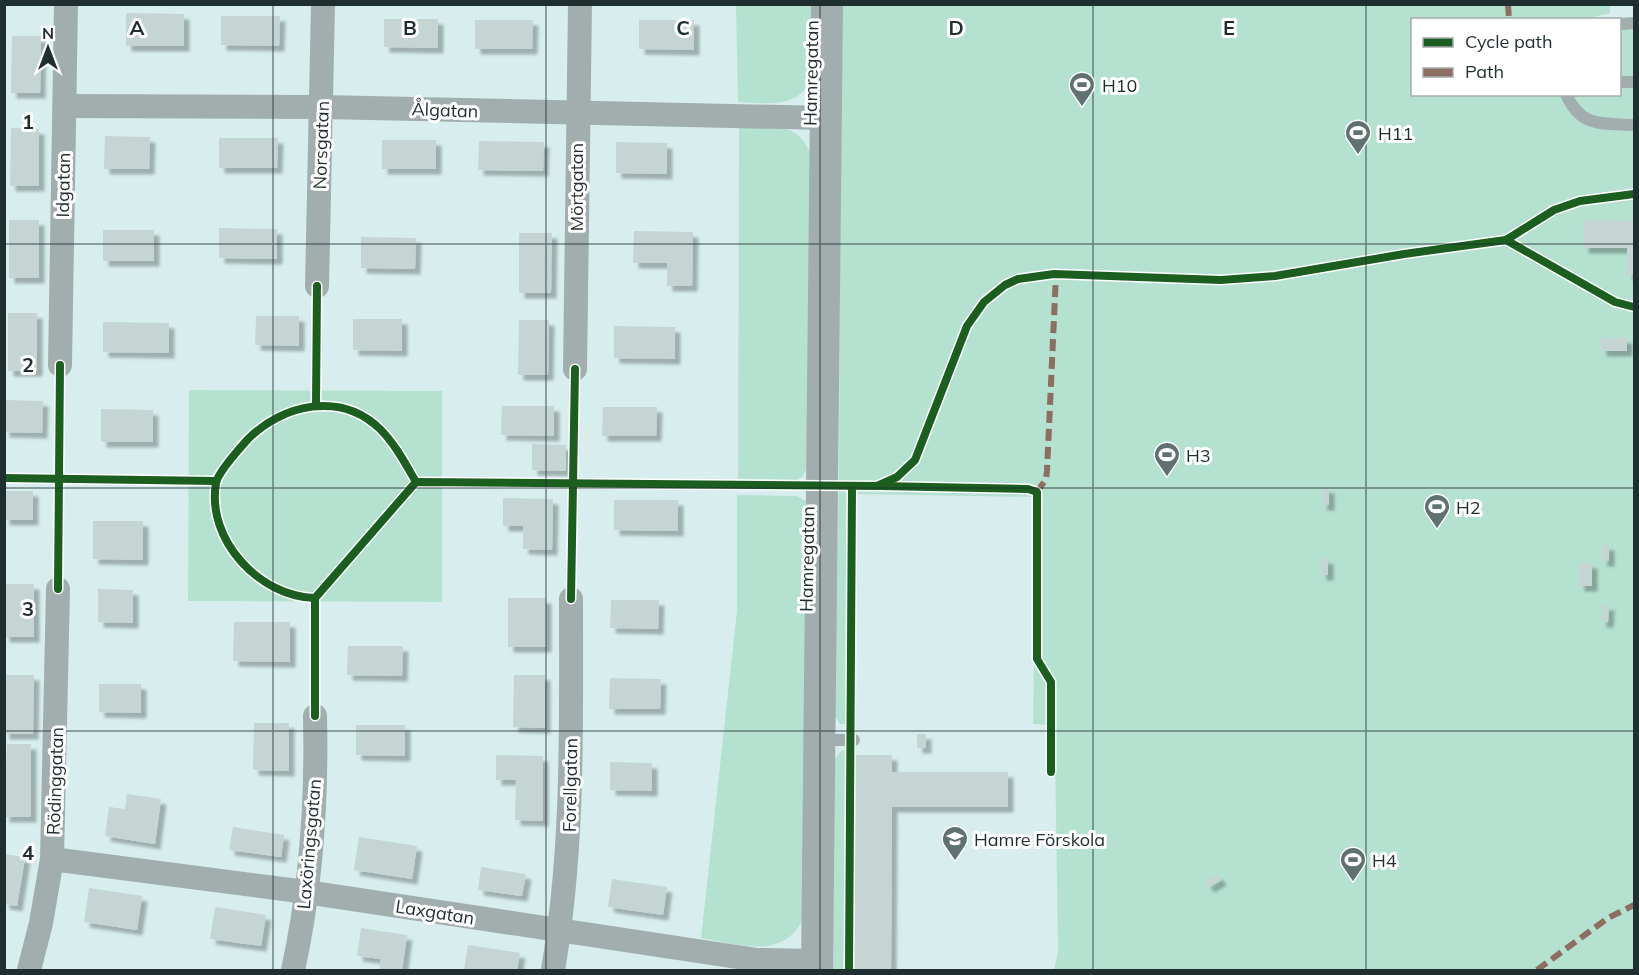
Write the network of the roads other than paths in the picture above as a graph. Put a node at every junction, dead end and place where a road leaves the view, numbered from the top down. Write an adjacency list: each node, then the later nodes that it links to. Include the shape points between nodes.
1 (66, 4): 6 (street, Idgatan)
2 (323, 4): 7 (street, Norsgatan)
3 (580, 4): 8 (street, Mörtgatan)
4 (827, 4): 9 (street, Hamregatan)
5 (1567, 96): 10 (lane, via 1578,116 1593,123)
6 (65, 106): 7 (street, Ålgatan); 12 (street, Idgatan)
7 (322, 107): 8 (street, Ålgatan); 11 (street, Norsgatan)
8 (577, 114): 9 (street, Ålgatan); 13 (street, Mörtgatan)
9 (825, 118): 17 (street, Hamregatan)
10 (1635, 126)
11 (317, 286)
12 (60, 365)
13 (575, 369)
14 (58, 589): 19 (street, Rödinggatan)
15 (571, 599): 21 (street, Forellgatan, via 571,795)
16 (315, 716): 20 (street, Laxöringsgatan, via 316,775)
17 (820, 740): 18 (lane); 22 (street, Hamregatan)
18 (854, 740)
19 (52, 858): 20 (street, Laxgatan); 23 (street, Rödinggatan)
20 (306, 892): 21 (street, Laxgatan); 24 (street, Laxöringsgatan)
21 (560, 931): 22 (street, Laxgatan); 25 (street, Forellgatan)
22 (817, 966)
23 (29, 970)
24 (293, 970)
25 (553, 970)

